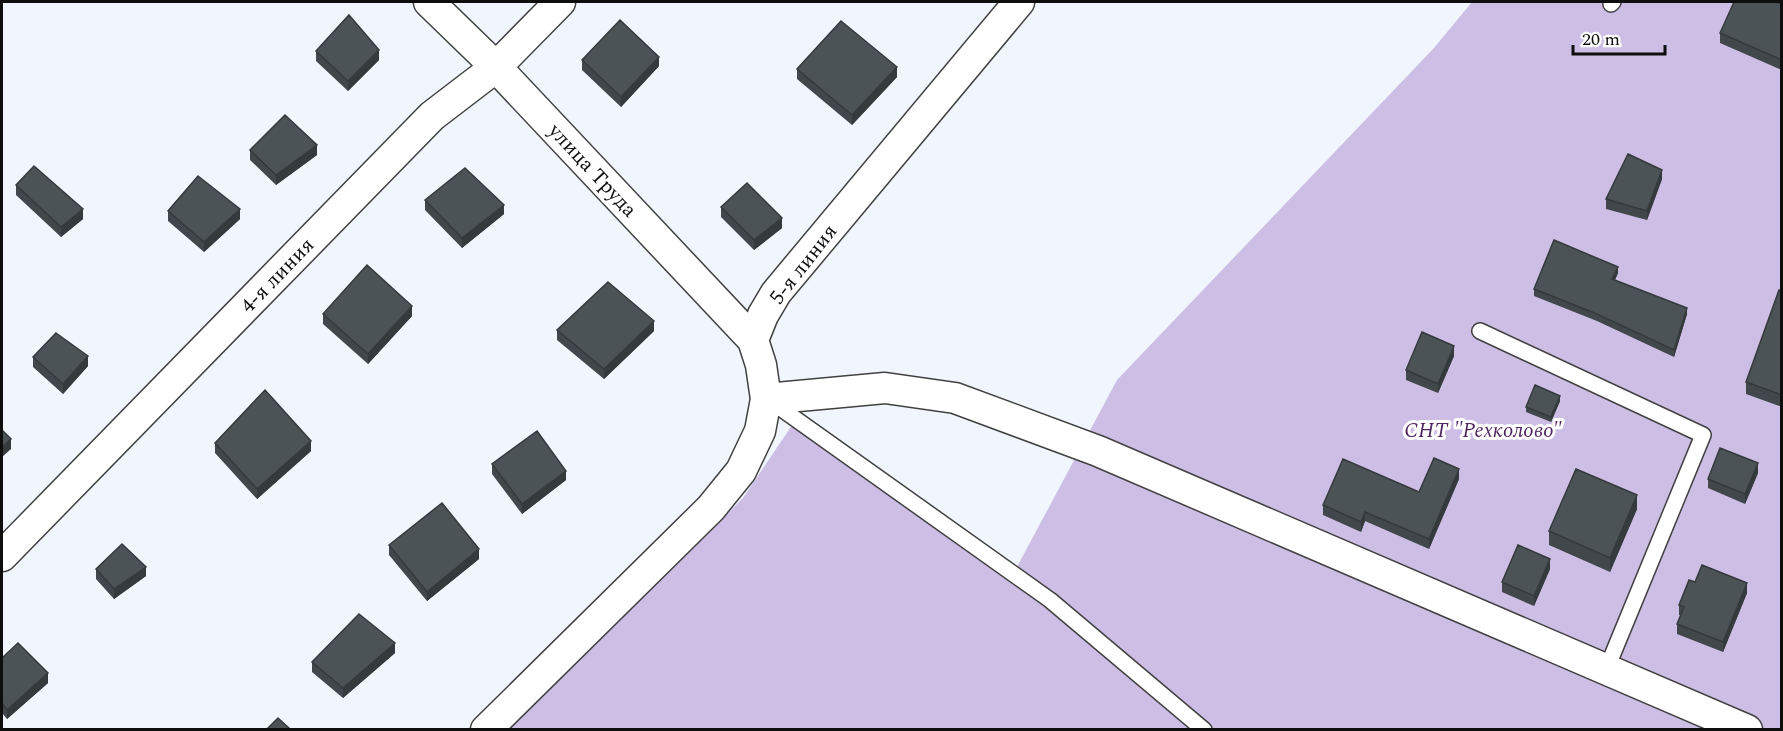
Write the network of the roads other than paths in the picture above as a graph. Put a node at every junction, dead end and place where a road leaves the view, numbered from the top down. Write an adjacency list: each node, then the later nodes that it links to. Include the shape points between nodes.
1 (429, 2): 4 (street, улица Труда)
2 (560, 2): 4 (street, 4-я линия)
3 (1019, 2): 6 (street, 5-я линия, via 776,293)
4 (496, 67): 6 (street, улица Труда); 8 (street, 4-я линия, via 432,116)
5 (1480, 332): 9 (lane, via 1703,435)
6 (753, 340): 7 (street)
7 (766, 399): 9 (street, via 885,388 955,398 1098,451); 10 (street, via 760,431 741,471 711,508); 11 (lane, via 1050,600)
8 (2, 556)
9 (1607, 668): 12 (street)
10 (486, 729)
11 (1204, 729)
12 (1747, 729)

